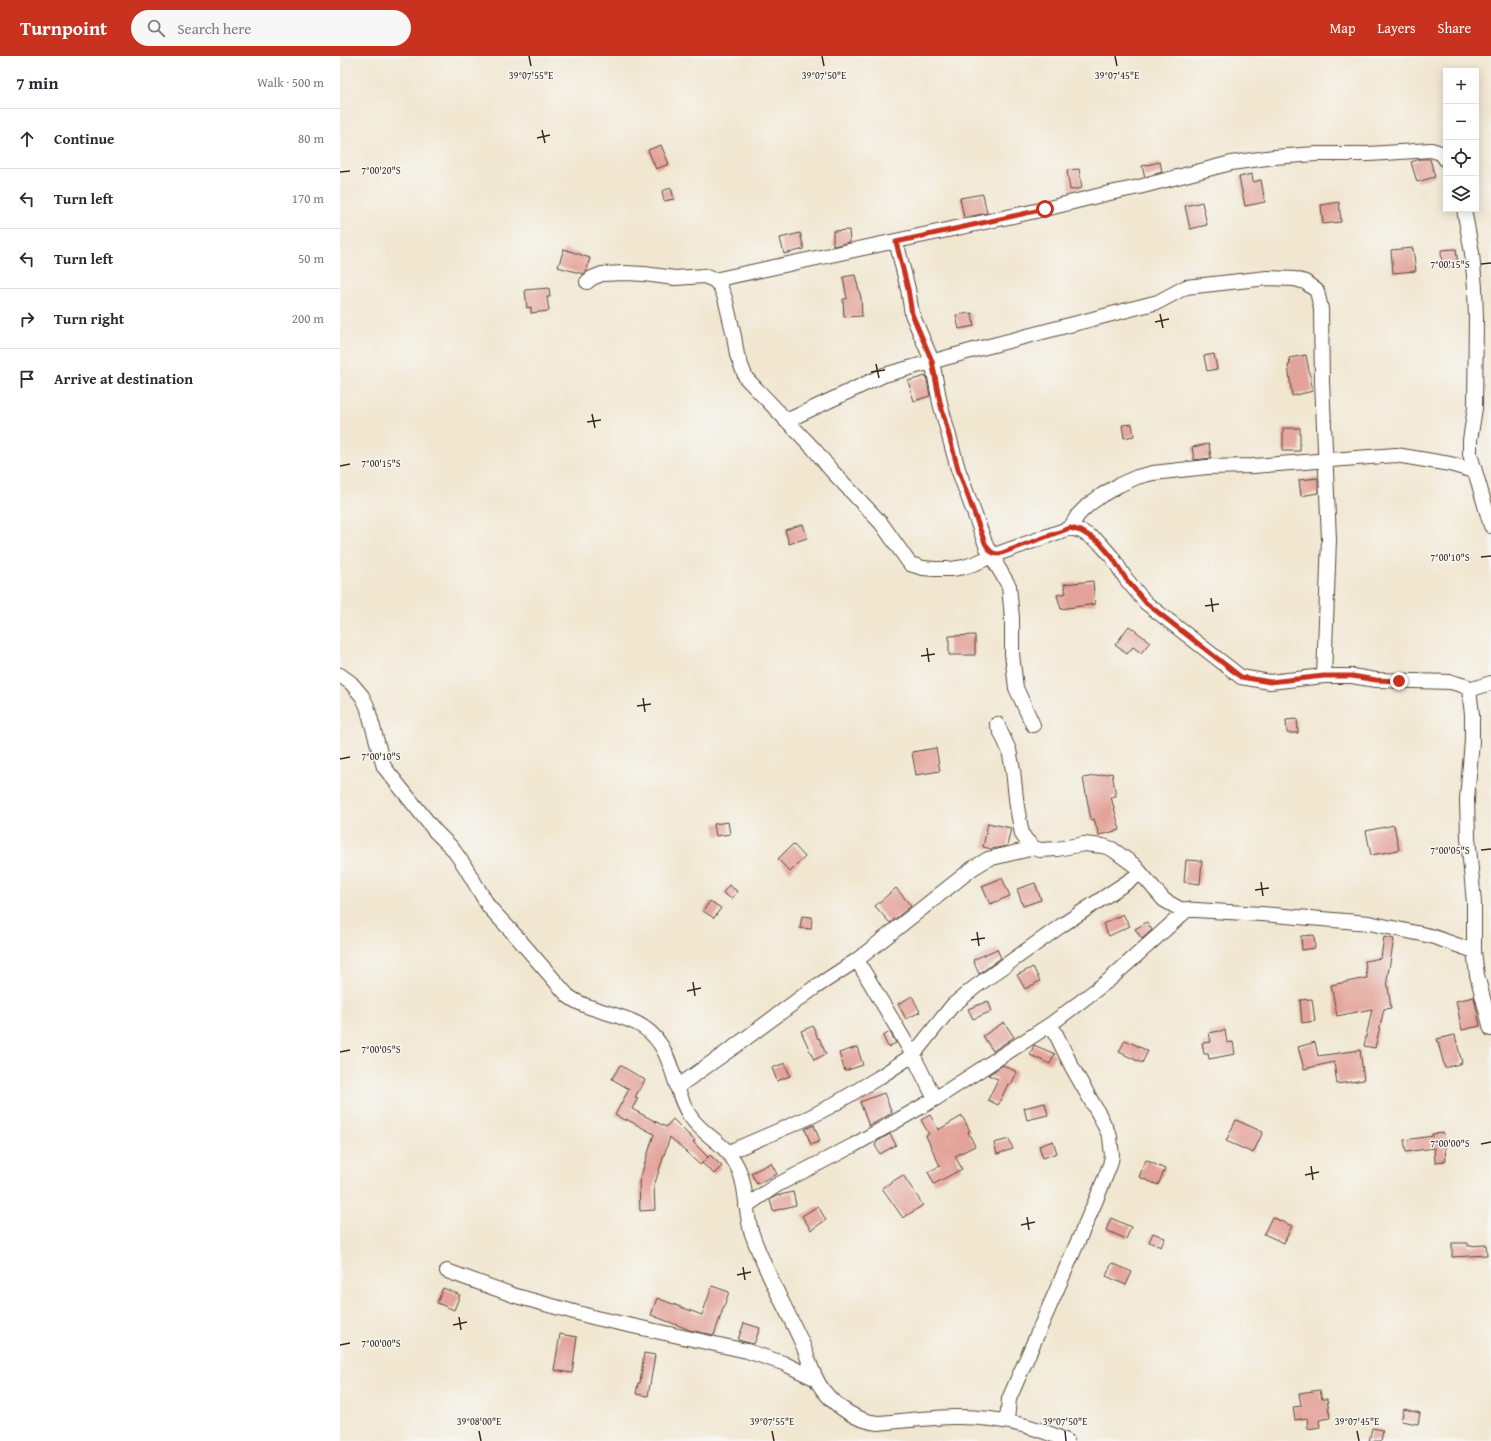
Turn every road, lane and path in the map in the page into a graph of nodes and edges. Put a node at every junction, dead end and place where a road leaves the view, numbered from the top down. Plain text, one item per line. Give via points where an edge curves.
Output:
1 (1443, 156) edge
2 (1465, 212) edge
3 (896, 242) junction
4 (714, 280) junction
5 (587, 282) dead end
6 (932, 361) junction
7 (786, 421) junction
8 (1326, 460) junction
9 (1474, 471) junction
10 (1491, 526) edge
11 (1070, 528) junction
12 (996, 554) junction
13 (340, 675) edge
14 (1324, 676) junction
15 (1491, 683) edge
16 (1469, 690) junction
17 (997, 724) dead end
18 (1033, 725) dead end
19 (1034, 848) junction
20 (1141, 873) junction
21 (1188, 910) junction
22 (1474, 951) junction
23 (857, 960) junction
24 (1051, 1024) junction
25 (1491, 1029) edge
26 (913, 1054) junction
27 (677, 1086) junction
28 (935, 1099) junction
29 (729, 1152) junction
30 (746, 1206) junction
31 (447, 1272) dead end
32 (814, 1378) junction
33 (1007, 1421) junction
34 (1067, 1441) edge

1 - 3 street via 1431,150 1316,154 1231,163 1139,187
2 - 9 street via 1475,288 1475,408 1470,440
3 - 4 street
3 - 6 street via 912,314
4 - 5 street via 704,276 675,278 625,273 602,274
4 - 7 street via 720,286 724,298 741,369 746,378
6 - 7 street via 884,375
6 - 8 street via 1158,302 1186,287 1267,278 1295,279 1312,286 1320,298
6 - 12 street via 958,469 988,548
7 - 12 street via 881,523 910,564 923,568 952,569 976,563
8 - 9 street via 1396,455 1450,464
8 - 11 street via 1260,466 1207,467 1137,477 1088,505
8 - 14 street via 1329,539
9 - 10 street
11 - 12 street
11 - 14 street via 1081,531 1099,542 1146,603 1241,677 1270,682
12 - 18 street via 996,564 1009,586 1016,688
13 - 27 street via 351,683 367,706 384,767 430,825 452,848 489,908 577,1003 627,1019 653,1035 661,1045
14 - 16 street via 1452,682
15 - 16 street
16 - 22 street via 1472,741 1467,798 1474,903
17 - 19 street via 1009,750 1022,834
19 - 20 street via 1057,849 1084,844 1103,846 1122,855
19 - 23 street via 988,859 972,868
20 - 21 street via 1164,900 1180,909
20 - 26 street via 975,987 952,1006
21 - 22 street via 1370,923 1430,936
21 - 24 street via 1109,980
22 - 25 street via 1477,975
23 - 26 street
23 - 27 street
24 - 28 street
24 - 33 street via 1110,1137 1112,1156 1096,1200 1009,1399
26 - 28 street
26 - 29 street via 831,1106
27 - 29 street via 684,1106 698,1127
28 - 30 street via 777,1185
29 - 30 street via 738,1167
30 - 32 street via 760,1254 803,1345
31 - 32 street via 516,1296 596,1318 747,1351 783,1363
32 - 33 street via 836,1403 869,1422 958,1417
33 - 34 street

